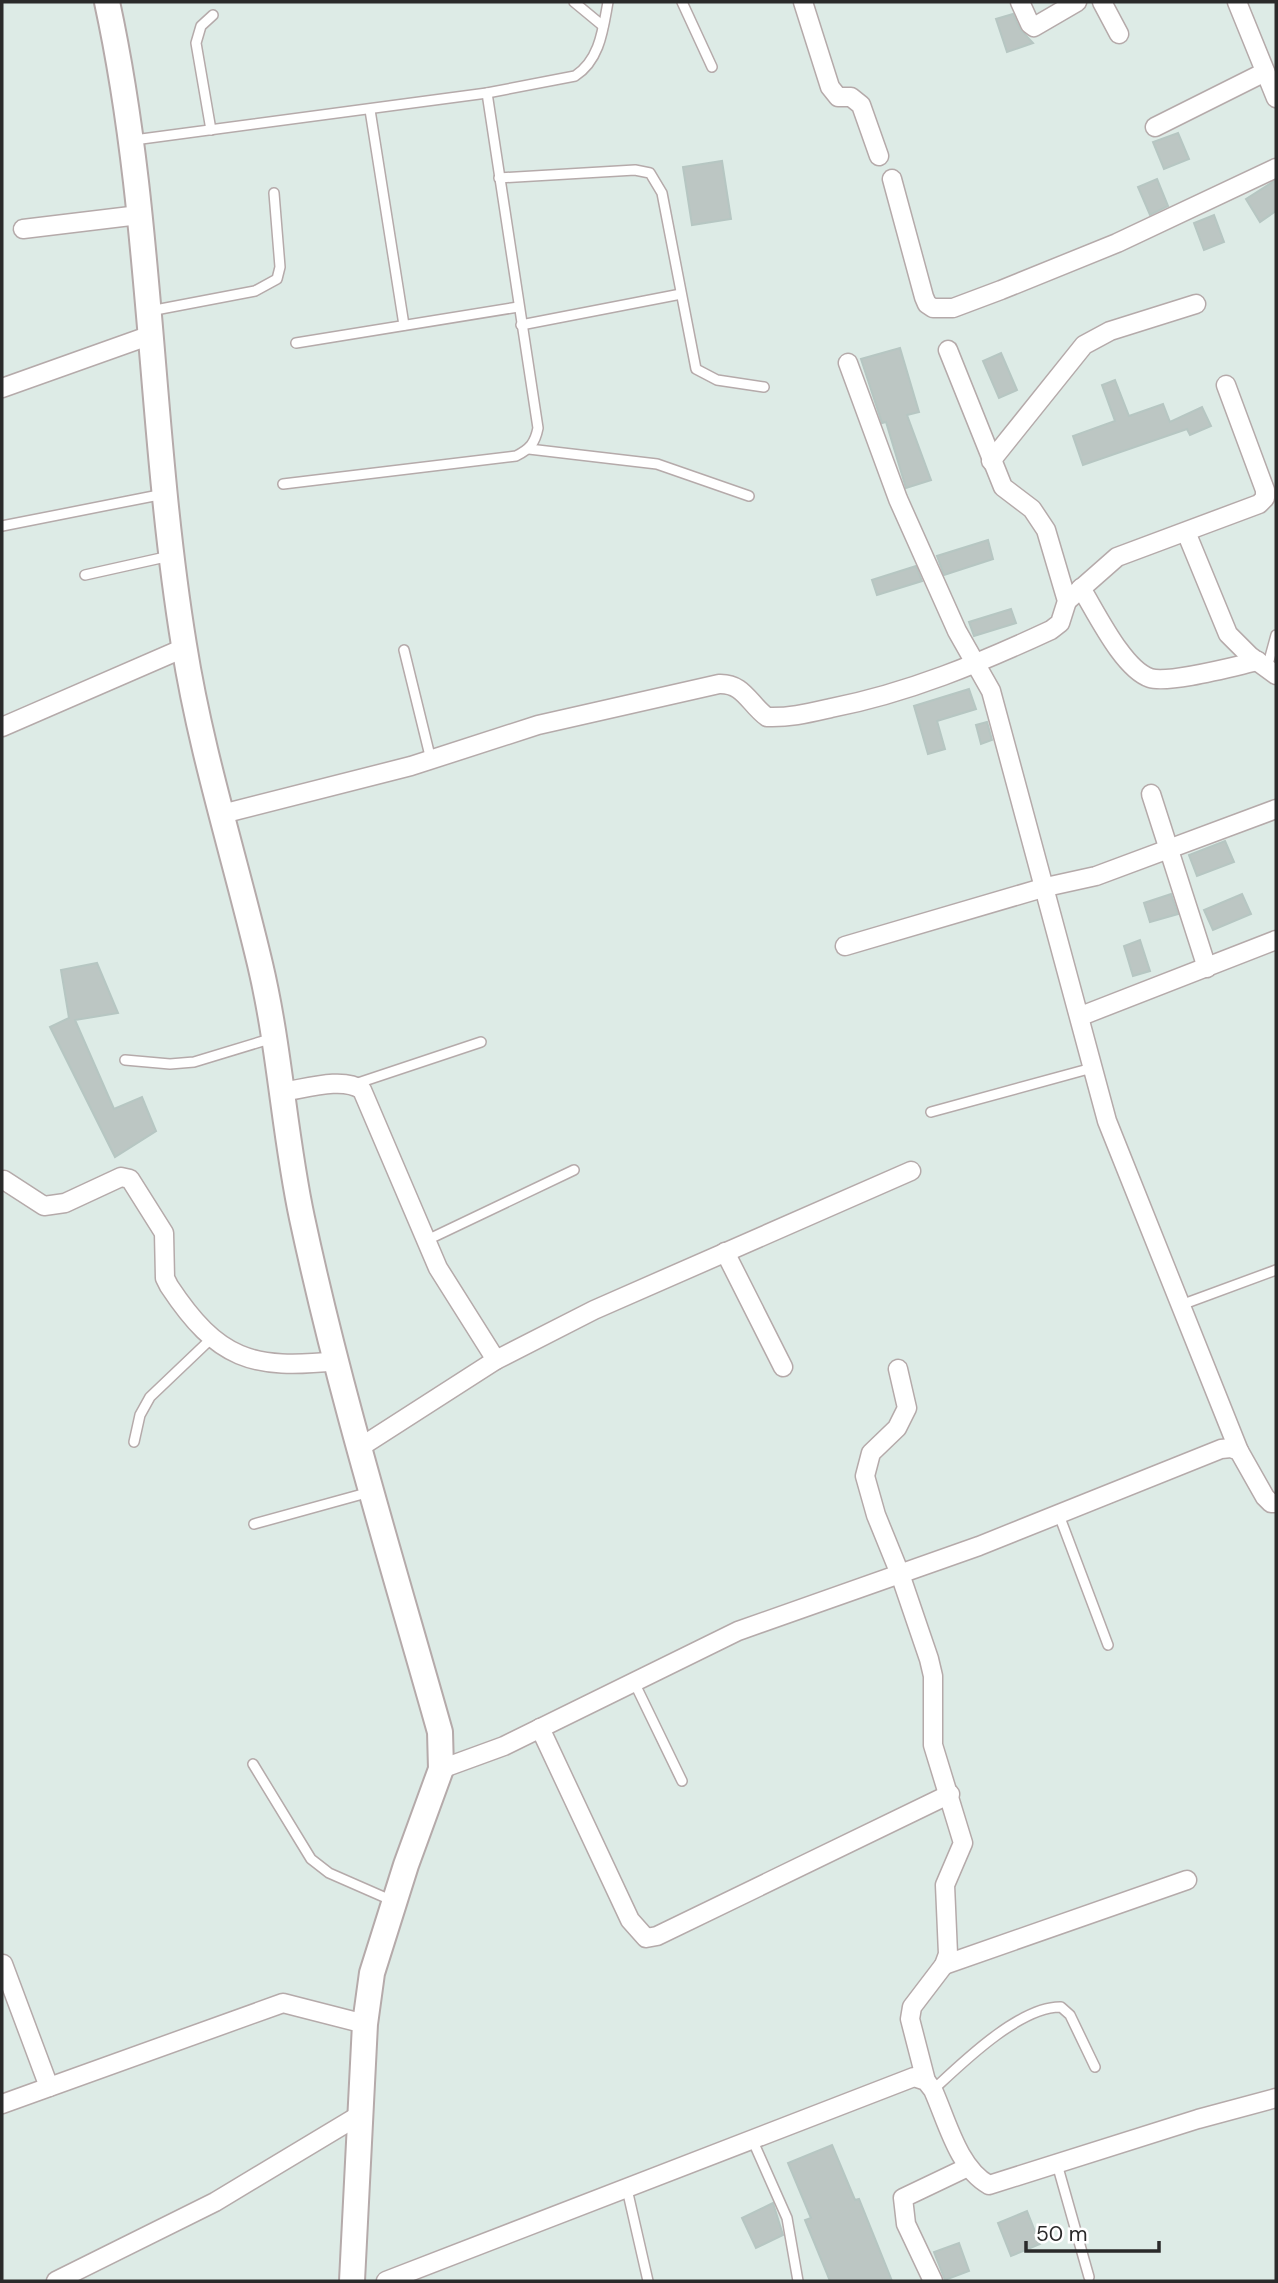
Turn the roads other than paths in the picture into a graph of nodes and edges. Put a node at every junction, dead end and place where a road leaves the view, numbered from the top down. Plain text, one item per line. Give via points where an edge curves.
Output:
1 (107, 2) edge
2 (574, 2) edge
3 (608, 2) edge
4 (682, 2) edge
5 (803, 2) edge
6 (1020, 2) edge
7 (1077, 2) edge
8 (1102, 2) edge
9 (1237, 2) edge
10 (213, 15) dead end
11 (603, 26) junction
12 (1119, 34) dead end
13 (712, 67) dead end
14 (1265, 72) junction
15 (487, 93) junction
16 (1276, 98) edge
17 (370, 110) junction
18 (1155, 127) dead end
19 (211, 130) junction
20 (132, 140) junction
21 (879, 156) dead end
22 (1276, 168) edge
23 (499, 178) junction
24 (892, 179) dead end
25 (274, 193) dead end
26 (139, 215) junction
27 (23, 229) dead end
28 (681, 294) junction
29 (1196, 304) dead end
30 (518, 307) junction
31 (150, 323) junction
32 (404, 325) junction
33 (521, 325) junction
34 (296, 344) dead end
35 (948, 350) dead end
36 (849, 363) dead end
37 (1226, 386) dead end
38 (765, 387) dead end
39 (2, 388) edge
40 (529, 449) junction
41 (991, 461) junction
42 (284, 484) dead end
43 (165, 494) junction
44 (749, 496) dead end
45 (2, 526) edge
46 (1186, 531) junction
47 (172, 556) junction
48 (85, 576) dead end
49 (1081, 588) junction
50 (1067, 601) junction
51 (1276, 635) edge
52 (184, 648) junction
53 (404, 650) dead end
54 (978, 664) junction
55 (1267, 668) edge
56 (2, 727) edge
57 (431, 760) junction
58 (1151, 794) dead end
59 (1276, 809) edge
60 (222, 814) junction
61 (1169, 847) junction
62 (1046, 887) junction
63 (1276, 940) edge
64 (845, 946) dead end
65 (1207, 968) junction
66 (1081, 1016) junction
67 (275, 1037) junction
68 (481, 1042) dead end
69 (125, 1060) dead end
70 (1092, 1068) junction
71 (354, 1084) junction
72 (282, 1093) junction
73 (931, 1112) dead end
74 (574, 1170) dead end
75 (911, 1171) dead end
76 (4, 1180) dead end
77 (425, 1241) junction
78 (725, 1252) junction
79 (1276, 1269) edge
80 (1181, 1304) junction
81 (213, 1337) junction
82 (496, 1360) junction
83 (337, 1361) junction
84 (783, 1367) dead end
85 (898, 1369) dead end
86 (134, 1442) dead end
87 (359, 1448) junction
88 (1240, 1451) junction
89 (372, 1492) junction
90 (1276, 1503) edge
91 (1059, 1515) junction
92 (254, 1524) dead end
93 (900, 1574) junction
94 (1108, 1645) dead end
95 (633, 1680) junction
96 (540, 1728) junction
97 (253, 1763) dead end
98 (441, 1769) junction
99 (682, 1781) dead end
100 (950, 1794) junction
101 (1187, 1880) dead end
102 (395, 1901) junction
103 (4, 1964) dead end
104 (944, 1965) junction
105 (365, 2024) junction
106 (1095, 2067) dead end
107 (930, 2086) junction
108 (49, 2087) junction
109 (1276, 2098) edge
110 (2, 2104) edge
111 (363, 2113) junction
112 (752, 2139) junction
113 (1058, 2164) junction
114 (968, 2167) junction
115 (627, 2189) junction
116 (1089, 2277) dead end
117 (55, 2281) edge
118 (352, 2281) edge
119 (386, 2281) edge
120 (648, 2281) edge
121 (798, 2281) edge
122 (933, 2281) edge

1 - 20 main road
2 - 11 lane
3 - 11 lane
4 - 13 lane
5 - 21 street via 830,87 838,97 851,97 861,105
6 - 7 street via 1034,27
8 - 12 street
9 - 14 street
10 - 19 lane via 201,26 196,43
11 - 15 lane via 596,56 575,76
14 - 16 street
14 - 18 street
15 - 17 lane
15 - 23 lane
17 - 19 lane
17 - 32 lane
19 - 20 lane
20 - 26 main road
22 - 24 street via 1117,243 941,309 926,304
23 - 28 lane via 650,173 662,192
23 - 30 lane
25 - 31 lane via 280,267 276,279 255,291
26 - 27 street
26 - 31 main road
28 - 33 lane
28 - 38 lane via 696,369 717,380
29 - 41 street via 1110,331 1084,345
30 - 32 lane
30 - 33 lane
31 - 39 street
31 - 43 main road
32 - 34 lane
33 - 40 lane via 538,428
35 - 41 street
36 - 54 street via 898,499 957,631
37 - 46 street via 1265,498
40 - 42 lane via 516,456
40 - 44 lane via 647,462
41 - 50 street via 1003,487 1040,519
43 - 45 lane
43 - 47 main road
46 - 49 street via 1117,558
46 - 55 street via 1228,634
47 - 48 lane
47 - 52 main road
49 - 50 street
49 - 55 street via 1126,659 1151,678
50 - 54 street via 1060,623 1051,630
51 - 55 lane
52 - 56 street
52 - 60 main road
53 - 57 lane
54 - 57 street via 878,698 780,718 767,717 732,684 719,684 538,725
54 - 62 street via 991,691
57 - 60 street
58 - 61 street
59 - 61 street
60 - 67 main road
61 - 62 street via 1096,876
61 - 65 street
62 - 64 street
62 - 66 street
63 - 65 street
65 - 66 street
66 - 70 street
67 - 69 lane via 194,1062
67 - 72 main road
68 - 71 lane
70 - 73 lane
70 - 80 street via 1119,1153
71 - 72 street
71 - 77 street via 368,1100
72 - 83 main road via 301,1216
74 - 77 lane
75 - 78 street
76 - 81 street via 34,1201 54,1206 121,1177 130,1179 164,1233 169,1286
77 - 82 street
78 - 82 street
78 - 84 street
79 - 80 lane
80 - 88 street
81 - 83 street via 237,1354 268,1364
81 - 86 lane via 150,1397
82 - 87 street
83 - 87 main road
85 - 93 street via 907,1408 897,1428 871,1453 865,1476
87 - 89 main road
88 - 90 street via 1265,1497
88 - 91 street via 1221,1450
89 - 92 lane
89 - 98 main road via 440,1732
91 - 93 street
91 - 94 lane
93 - 95 street via 738,1630
93 - 100 street via 929,1658 933,1745
95 - 96 street
95 - 99 lane
96 - 98 street via 475,1759
96 - 100 street via 630,1920 646,1938 657,1937
97 - 102 lane via 312,1858 328,1873
98 - 102 main road
100 - 104 street via 963,1843 945,1885 948,1954
101 - 104 street
102 - 105 main road via 372,1973
103 - 108 street
104 - 107 street via 912,2007 910,2019
105 - 108 street via 283,2003
105 - 111 main road
106 - 107 lane via 1070,2015 1061,2007 1049,2007 991,2040
107 - 112 street via 914,2077 903,2080
107 - 114 street
108 - 110 street
109 - 113 street
111 - 117 street via 215,2202
111 - 118 main road
112 - 115 street
112 - 121 lane via 790,2226
113 - 114 street via 989,2185
113 - 116 lane
114 - 122 street via 903,2198 906,2224
115 - 119 street
115 - 120 lane

